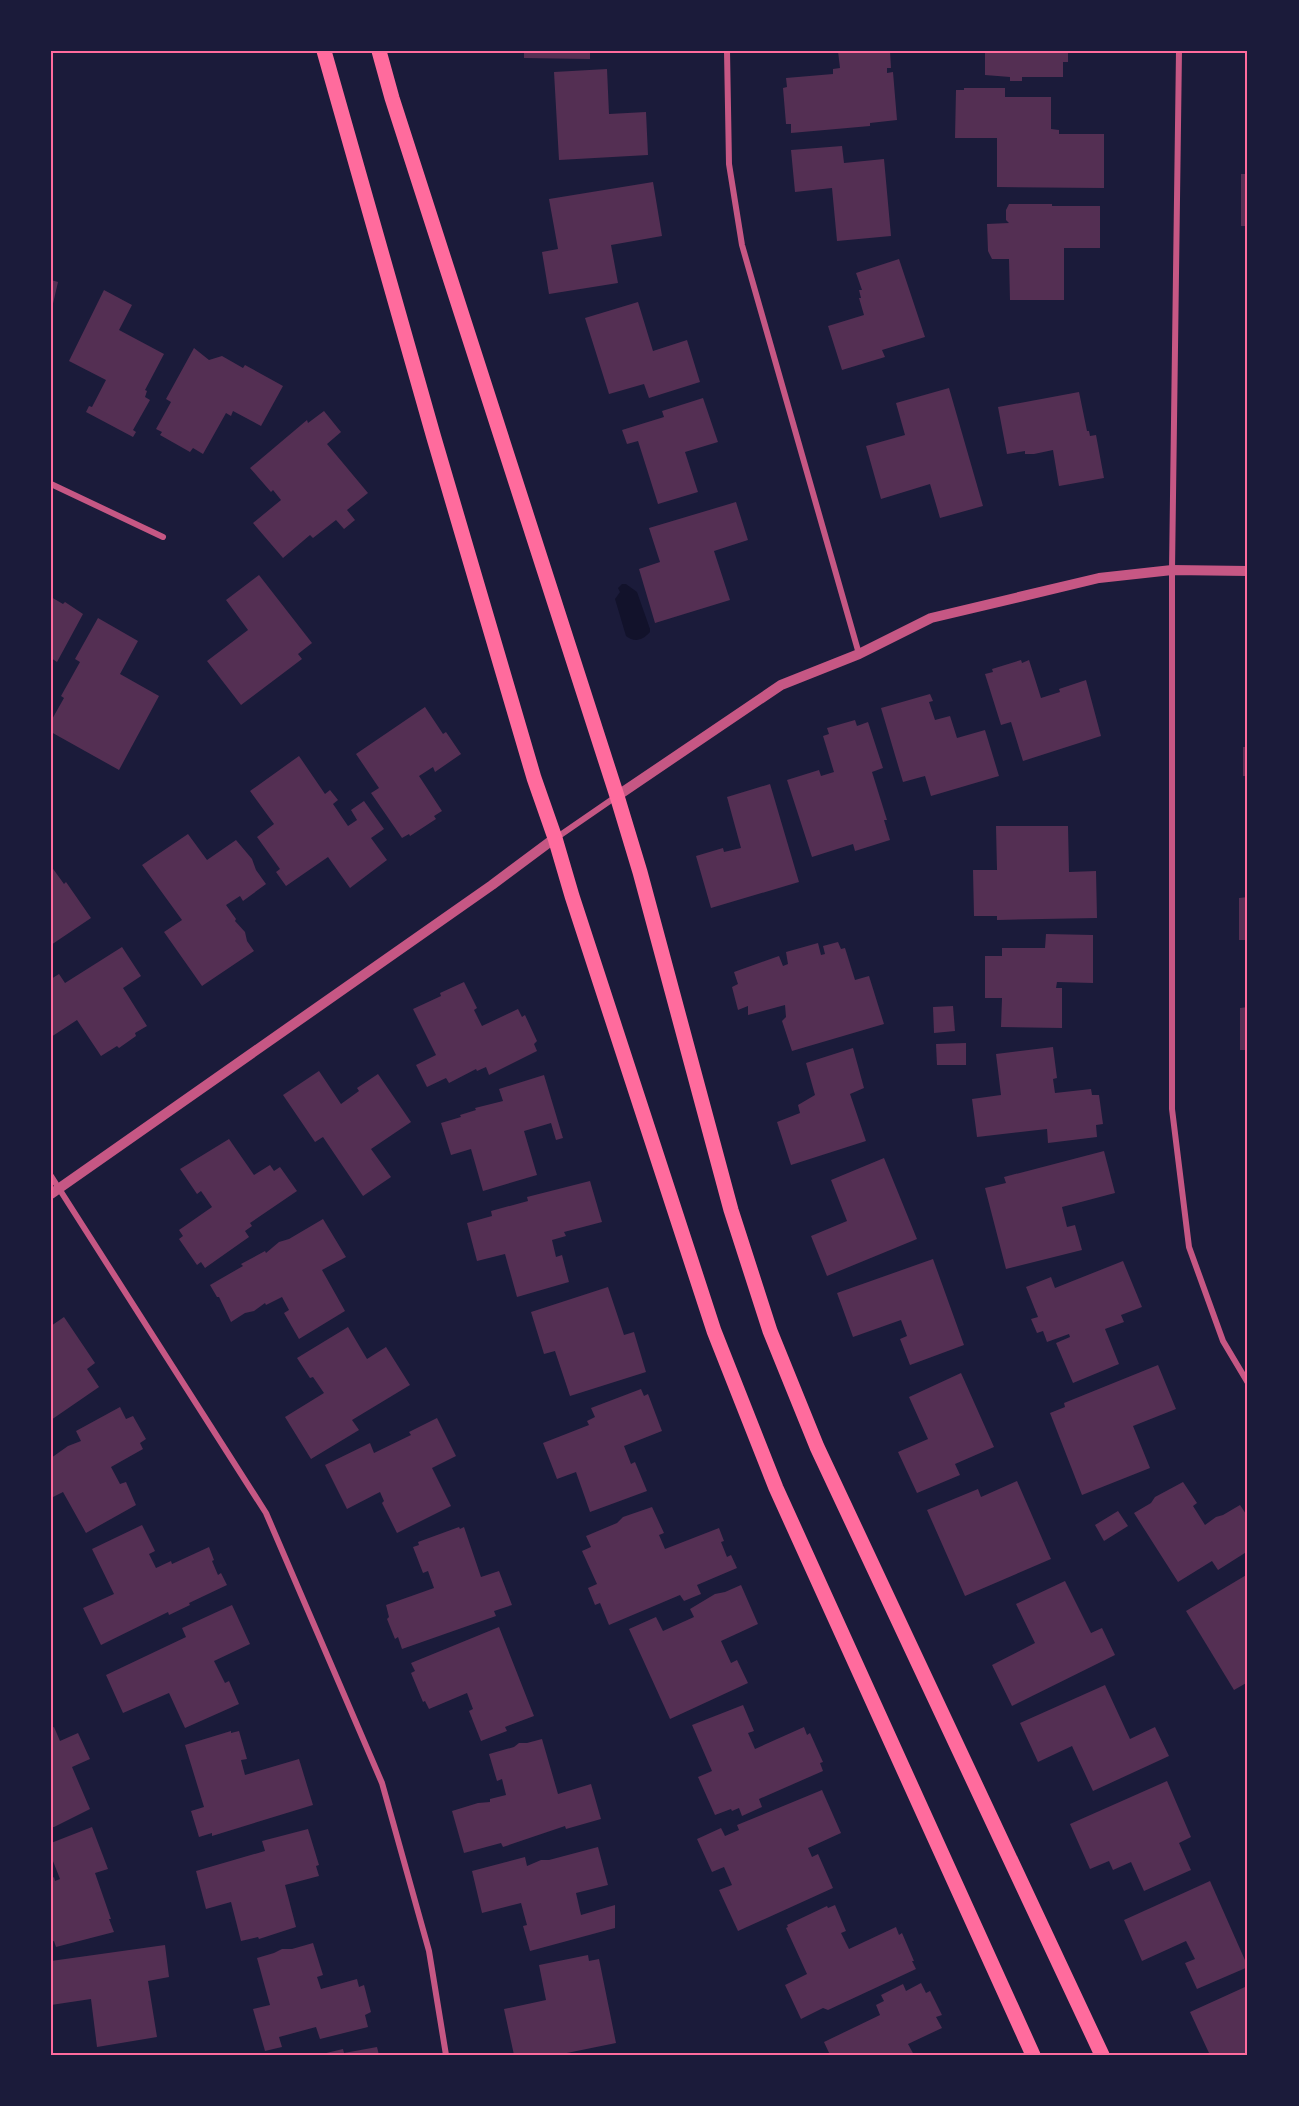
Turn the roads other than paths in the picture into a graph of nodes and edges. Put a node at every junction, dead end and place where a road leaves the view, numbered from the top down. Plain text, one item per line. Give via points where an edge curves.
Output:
1 (324, 51) edge
2 (379, 51) edge
3 (727, 51) edge
4 (1179, 51) edge
5 (51, 484) edge
6 (163, 537) dead end
7 (1172, 570) junction
8 (1248, 571) edge
9 (859, 654) junction
10 (617, 796) junction
11 (555, 838) junction
12 (51, 1176) edge
13 (55, 1191) edge
14 (1248, 1383) edge
15 (446, 2055) edge
16 (1034, 2055) edge
17 (1102, 2055) edge

1 - 11 main road via 444,472
2 - 10 main road
3 - 9 street via 729,164 742,245
4 - 7 street
5 - 6 street
7 - 8 street
7 - 9 street via 1098,578 931,618
7 - 14 street via 1172,1110 1189,1247 1223,1341
9 - 10 street via 781,685
10 - 11 street
10 - 17 main road via 731,1210 770,1331 817,1448
11 - 13 street
11 - 16 main road via 714,1331 776,1488
12 - 13 street
13 - 15 street via 266,1514 382,1783 429,1951

